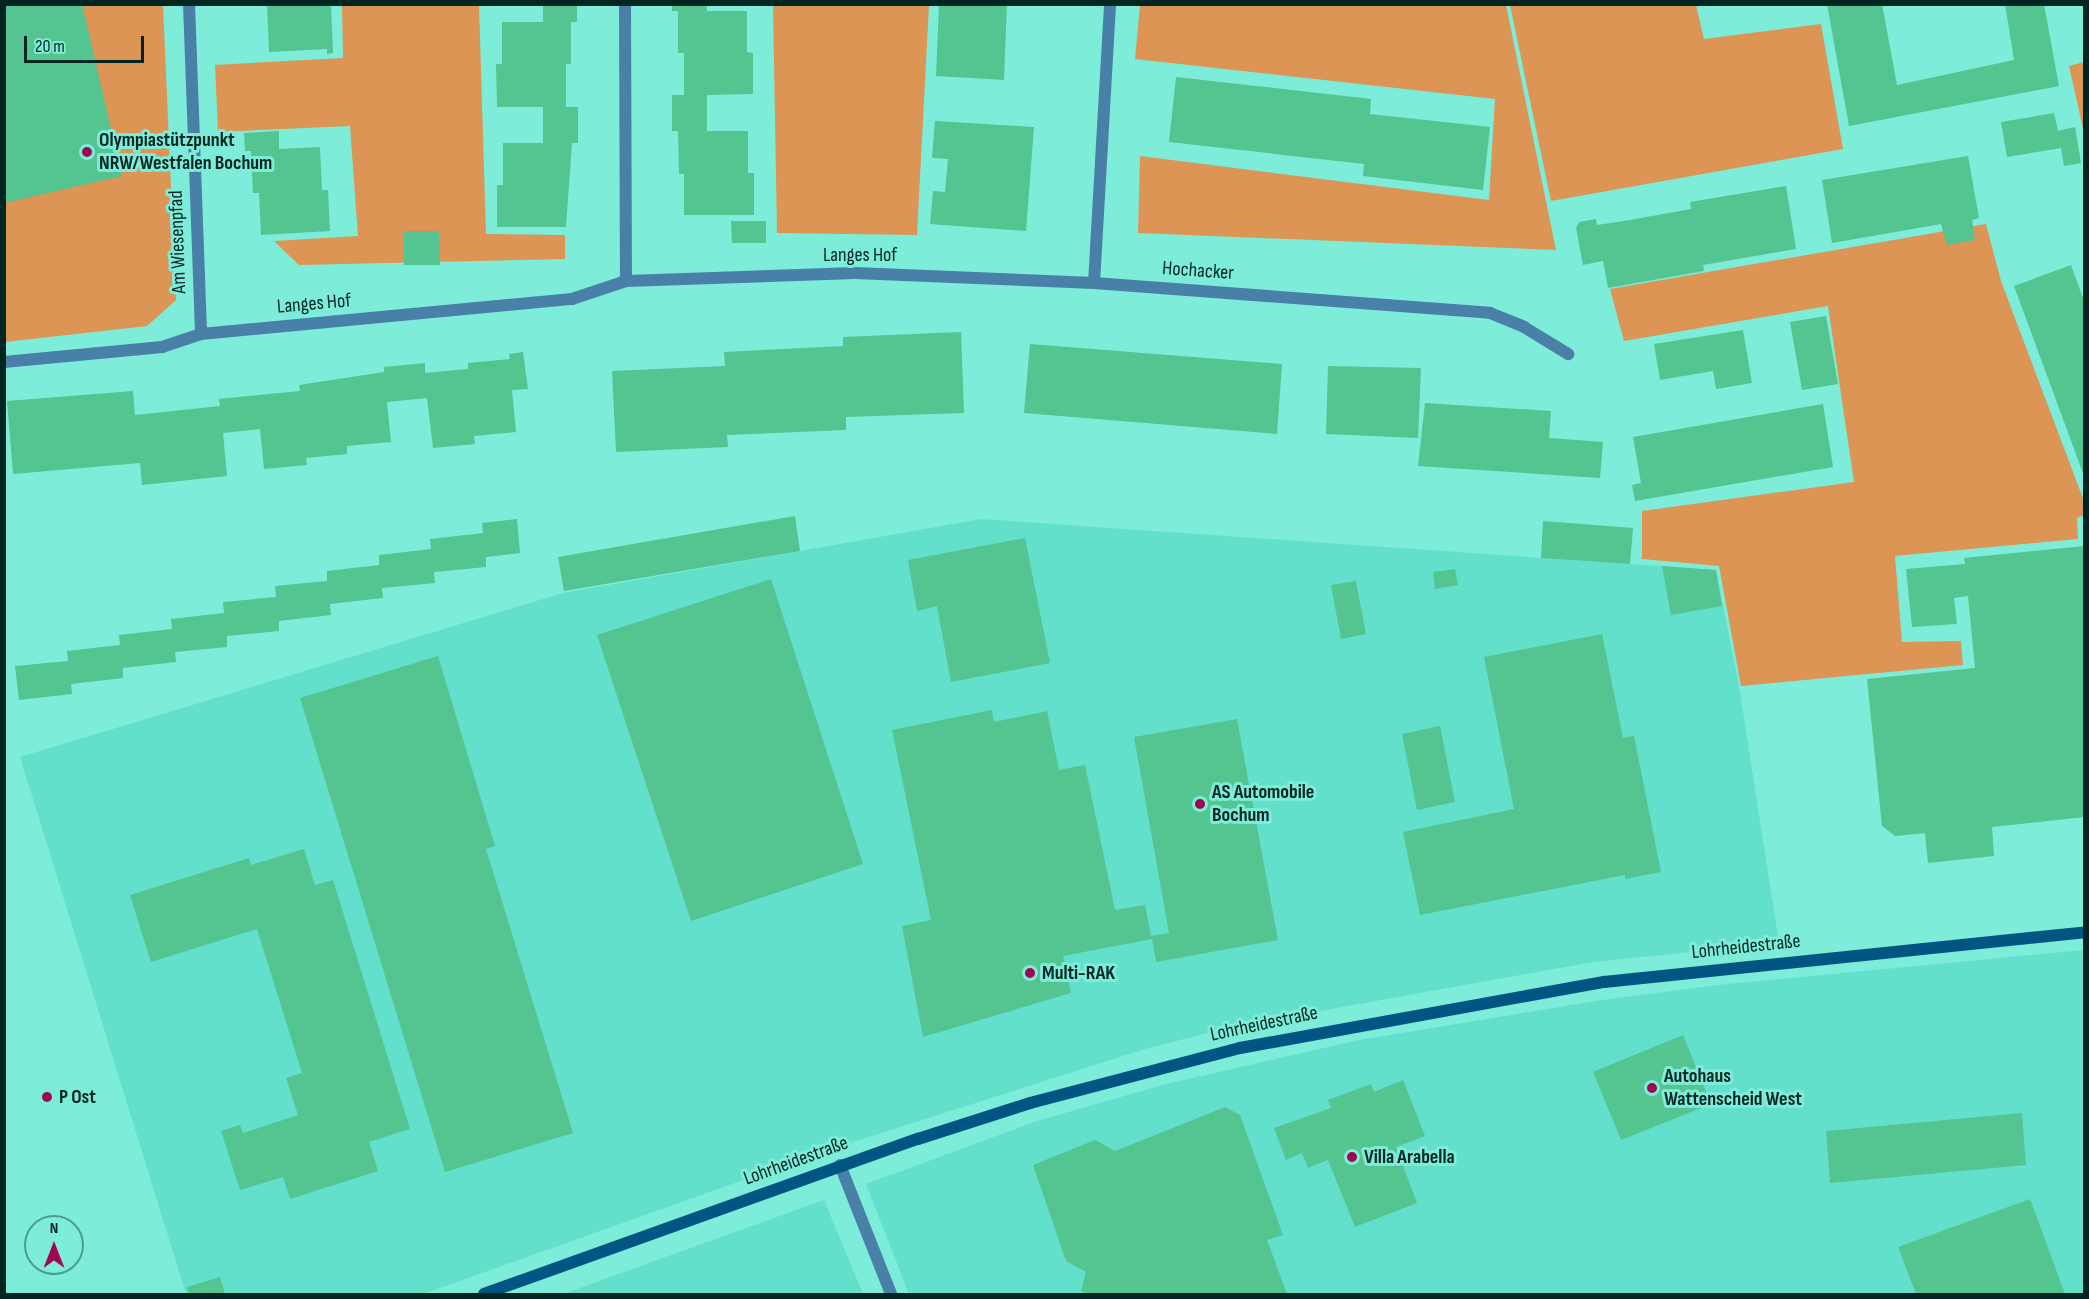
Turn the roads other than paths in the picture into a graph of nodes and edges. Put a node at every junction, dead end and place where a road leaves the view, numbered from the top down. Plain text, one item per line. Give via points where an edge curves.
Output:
1 (189, 4) edge
2 (625, 4) edge
3 (1110, 4) edge
4 (626, 281) junction
5 (1094, 283) junction
6 (201, 334) junction
7 (1568, 354) dead end
8 (4, 362) edge
9 (2085, 932) edge
10 (840, 1166) junction
11 (484, 1294) edge
12 (891, 1294) edge

1 - 6 street, Am Wiesenpfad
2 - 4 street
3 - 5 street
4 - 5 street, Langes Hof via 855,273
4 - 6 street, Langes Hof via 572,299
5 - 7 street, Hochacker via 1490,313 1524,327
6 - 8 street, Langes Hof via 162,347
9 - 10 street, Lohrheidestraße via 1604,982 1457,1006 1162,1068 1030,1103
10 - 11 street, Lohrheidestraße
10 - 12 street

